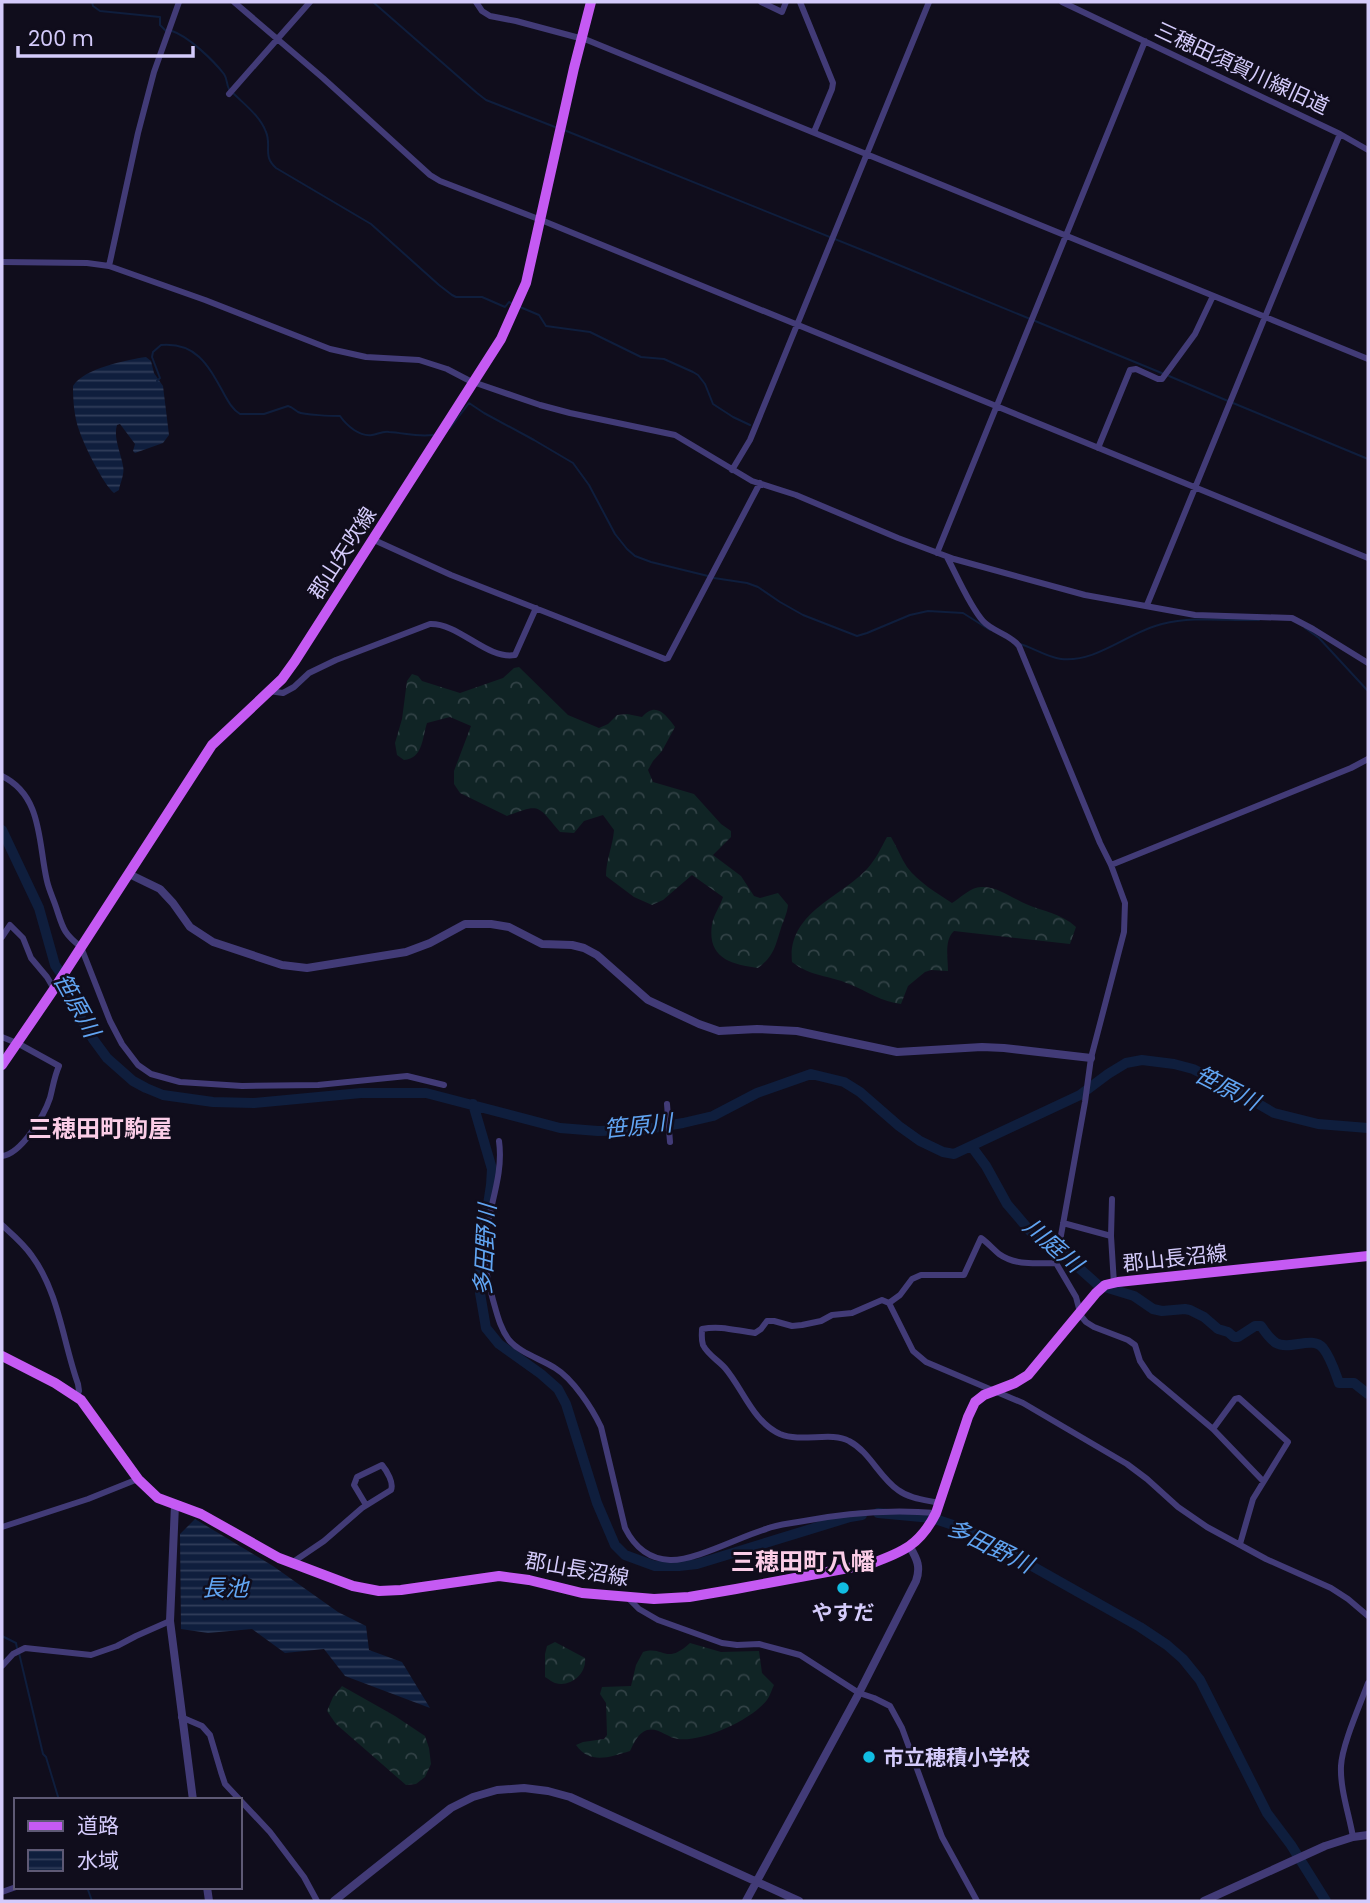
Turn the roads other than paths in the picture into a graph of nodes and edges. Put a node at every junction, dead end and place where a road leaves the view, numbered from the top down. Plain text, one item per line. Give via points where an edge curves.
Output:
1 (179, 2) edge
2 (234, 2) edge
3 (310, 2) edge
4 (476, 2) edge
5 (591, 2) edge
6 (761, 2) edge
7 (786, 2) edge
8 (800, 2) edge
9 (929, 2) edge
10 (1062, 2) edge
11 (582, 38) junction
12 (277, 39) junction
13 (1145, 41) junction
14 (229, 94) dead end
15 (814, 132) junction
16 (1340, 134) junction
17 (1368, 150) edge
18 (867, 153) junction
19 (541, 220) junction
20 (1066, 235) junction
21 (2, 262) edge
22 (109, 266) junction
23 (1213, 296) junction
24 (1265, 317) junction
25 (797, 325) junction
26 (1368, 359) edge
27 (474, 382) junction
28 (996, 407) junction
29 (1098, 449) junction
30 (732, 470) junction
31 (760, 483) junction
32 (1195, 487) junction
33 (374, 540) junction
34 (937, 553) junction
35 (947, 556) junction
36 (1368, 558) edge
37 (1147, 605) junction
38 (536, 608) junction
39 (1368, 663) edge
40 (269, 691) junction
41 (1368, 759) edge
42 (2, 776) edge
43 (1111, 866) junction
44 (129, 874) junction
45 (2, 937) edge
46 (80, 948) junction
47 (55, 988) junction
48 (2, 1037) edge
49 (16, 1044) junction
50 (1091, 1058) junction
51 (2, 1065) edge
52 (444, 1085) dead end
53 (667, 1104) dead end
54 (499, 1141) dead end
55 (670, 1142) dead end
56 (2, 1156) edge
57 (1112, 1199) dead end
58 (1063, 1223) junction
59 (2, 1225) edge
60 (1111, 1236) junction
61 (1368, 1256) edge
62 (1056, 1260) junction
63 (1113, 1284) junction
64 (889, 1303) junction
65 (1080, 1312) junction
66 (2, 1356) edge
67 (995, 1391) junction
68 (76, 1396) junction
69 (1213, 1429) junction
70 (138, 1479) junction
71 (1263, 1481) junction
72 (175, 1505) junction
73 (366, 1505) junction
74 (938, 1508) junction
75 (2, 1527) edge
76 (914, 1543) junction
77 (1240, 1544) junction
78 (291, 1564) junction
79 (628, 1598) junction
80 (1368, 1616) edge
81 (170, 1621) junction
82 (2, 1665) edge
83 (1368, 1683) edge
84 (859, 1693) junction
85 (181, 1717) junction
86 (193, 1798) edge
87 (238, 1798) edge
88 (242, 1802) edge
89 (1368, 1835) edge
90 (1353, 1837) junction
91 (757, 1882) junction
92 (317, 1901) edge
93 (334, 1901) edge
94 (746, 1901) edge
95 (799, 1901) edge
96 (977, 1901) edge
97 (1204, 1901) edge

1 - 22 street via 154,72
2 - 12 street
3 - 12 street
4 - 11 street via 490,16
5 - 11 main road, 郡山矢吹線
6 - 7 street via 782,12
8 - 15 street via 833,83
9 - 18 street
10 - 13 street, 三穂田須賀川線旧道
11 - 15 street
11 - 19 main road, 郡山矢吹線
12 - 14 street
12 - 19 street via 430,176
13 - 16 street, 三穂田須賀川線旧道
13 - 20 street
15 - 18 street
16 - 17 street, 三穂田須賀川線旧道
16 - 24 street
18 - 20 street
18 - 25 street
19 - 25 street
19 - 27 main road, 郡山矢吹線 via 519,302
20 - 23 street
20 - 28 street
21 - 22 street
22 - 27 street via 330,349 366,357 419,360
23 - 24 street
23 - 29 street via 1195,334 1161,379 1130,370
24 - 26 street
24 - 32 street
25 - 28 street
25 - 30 street via 750,440
27 - 30 street via 569,413 675,435
27 - 33 main road, 郡山矢吹線
28 - 29 street
28 - 34 street
29 - 32 street
30 - 31 street
31 - 34 street
31 - 38 street via 668,658 659,659
32 - 36 street
32 - 37 street
33 - 38 street
33 - 40 main road, 郡山矢吹線 via 295,661
34 - 35 street
35 - 37 street via 1085,595
35 - 43 street via 985,624 1019,646
37 - 39 street via 1208,616 1292,618
38 - 40 street via 515,655 507,656 443,625 430,624 328,663 283,693
40 - 44 main road, 郡山矢吹線 via 212,745
41 - 43 street
42 - 46 street via 33,809 47,883 61,923
43 - 50 street via 1125,903 1124,932
44 - 46 main road, 郡山矢吹線
44 - 50 street via 160,888 204,938 289,966 307,968 406,952 465,924 491,924 509,927 542,944 584,948 648,1000 719,1031 797,1031 897,1052 993,1047
45 - 47 street via 10,925 20,934 33,961
46 - 47 main road, 郡山矢吹線
46 - 52 street via 122,1045 151,1074 180,1082 242,1086 318,1085 407,1076
47 - 49 main road, 郡山矢吹線
48 - 49 street
49 - 51 main road, 郡山矢吹線
49 - 56 street via 59,1066 38,1122 21,1146
50 - 58 street
53 - 55 street
54 - 74 street via 496,1195 484,1258 501,1328 513,1345 570,1381 595,1415 625,1528 642,1552 668,1560 688,1558 769,1528 826,1517
57 - 60 street
58 - 60 street
58 - 62 street
59 - 68 street via 27,1248 46,1280 78,1384
60 - 63 street
61 - 63 main road, 郡山長沼線
62 - 64 street via 1012,1261 981,1238 964,1275 916,1276
62 - 65 street
63 - 65 main road, 郡山長沼線 via 1105,1285
64 - 67 street via 919,1357
64 - 74 street via 882,1300 802,1325 767,1321 755,1333 706,1328 702,1329 703,1344 769,1427 782,1434 839,1436 852,1442 898,1490
65 - 67 main road, 郡山長沼線 via 1028,1375
65 - 69 street via 1090,1325 1135,1345 1150,1376
66 - 68 main road, 郡山長沼線
67 - 74 main road, 郡山長沼線 via 975,1402
67 - 77 street via 1127,1464 1196,1520
68 - 70 main road, 郡山長沼線
69 - 71 street
69 - 71 street via 1239,1398 1288,1442
70 - 72 main road, 郡山長沼線 via 158,1498
70 - 75 street
71 - 77 street
72 - 78 main road, 郡山長沼線 via 201,1514
72 - 81 street
73 - 73 street via 392,1488 382,1465 355,1480
73 - 78 street
74 - 76 main road, 郡山長沼線
76 - 79 main road, 郡山長沼線 via 870,1564 737,1590 654,1600
76 - 84 street via 916,1581
77 - 80 street via 1331,1588
78 - 79 main road, 郡山長沼線 via 379,1591 499,1576
79 - 84 street via 659,1620 722,1643 759,1644 800,1655
81 - 82 street via 91,1655 25,1648
81 - 85 street
83 - 90 street via 1341,1766
84 - 91 street
84 - 96 street via 886,1703 897,1717 942,1837
85 - 86 street
85 - 87 street via 211,1735 225,1784
88 - 92 street via 270,1832
89 - 90 street
90 - 97 street
91 - 93 street via 570,1797 515,1788 480,1795 451,1808
91 - 94 street
91 - 95 street

